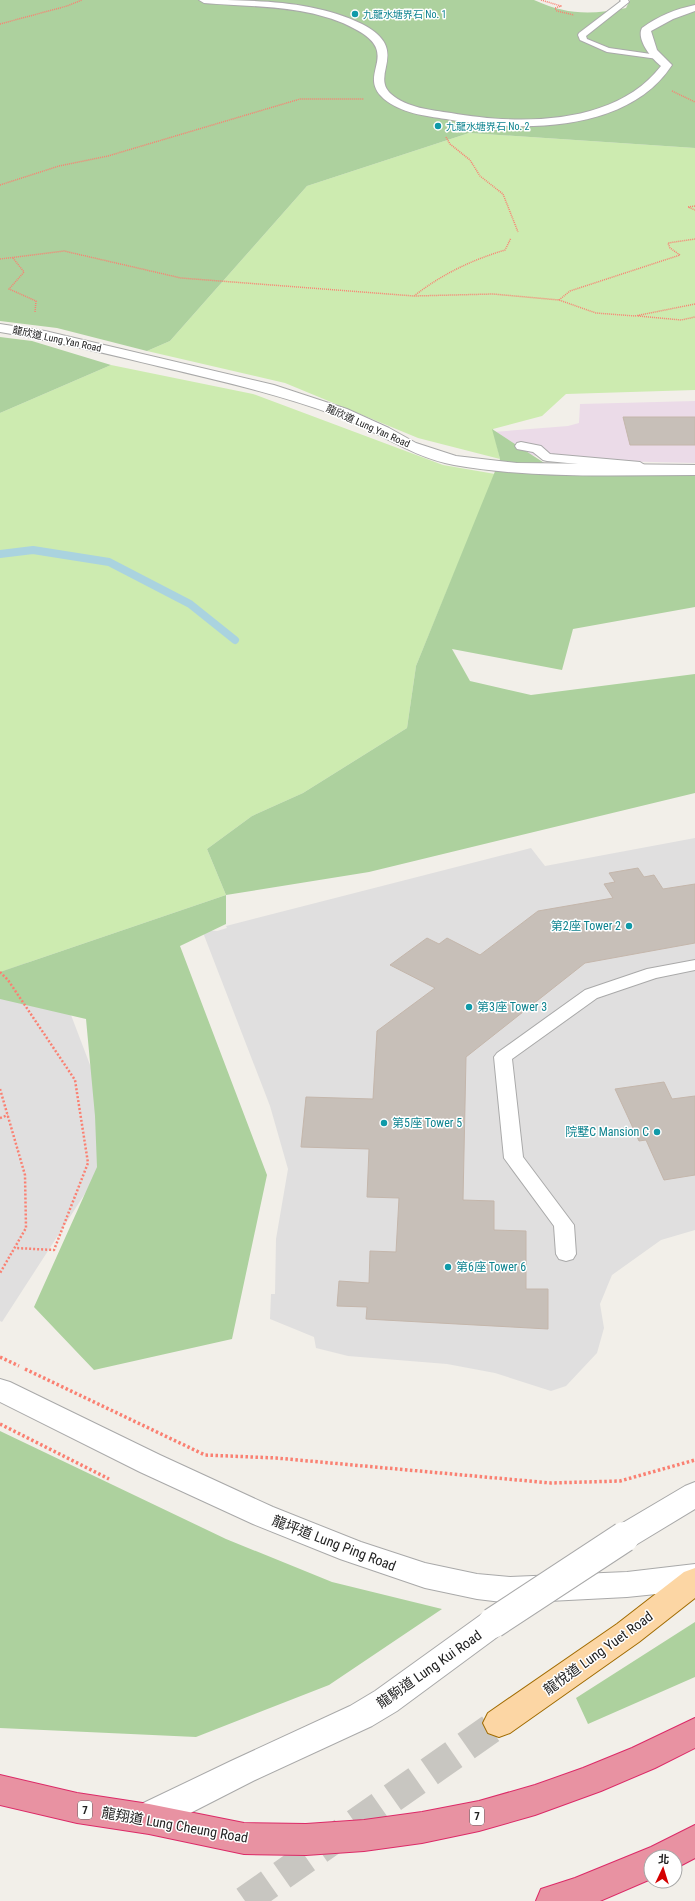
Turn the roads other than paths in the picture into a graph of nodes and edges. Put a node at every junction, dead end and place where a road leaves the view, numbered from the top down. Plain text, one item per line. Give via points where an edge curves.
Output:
1 (204, 0) edge
2 (624, 0) edge
3 (695, 8) edge
4 (656, 57) junction
5 (0, 328) edge
6 (521, 446) dead end
7 (678, 470) junction
8 (695, 470) edge
9 (695, 965) edge
10 (566, 1254) dead end
11 (0, 1390) edge
12 (695, 1494) edge
13 (695, 1577) edge
14 (695, 1581) edge
15 (499, 1723) tunnel mouth
16 (695, 1732) edge
17 (0, 1790) edge
18 (147, 1818) junction
19 (695, 1841) edge
20 (680, 1849) edge
21 (643, 1866) edge
22 (553, 1901) edge

1 - 4 street via 303,11 337,18 360,27 374,35 382,44 384,52 380,86 394,101 428,113 478,121 529,122 577,117 603,110 638,94 663,72 667,65
2 - 4 lane via 625,2 599,24 582,35 584,40 607,50
3 - 4 street via 655,23 646,30 646,38
5 - 7 street, 龍欣道 Lung Yan Road via 30,332 269,388 342,412 411,446 454,460 517,468
6 - 7 lane via 559,458
7 - 8 street, 龍欣道 Lung Yan Road
9 - 10 lane via 653,973 591,994 503,1057 514,1158 564,1225
11 - 13 street, 龍坪道 Lung Ping Road via 260,1515 404,1569 451,1581 505,1590
12 - 18 street, 龍駒道 Lung Kui Road, bridge via 624,1536 493,1623 386,1701 361,1716
14 - 15 main road, 龍悅道 Lung Yuet Road via 628,1633
16 - 18 highway, 龍翔道 Lung Cheung Road / 7 via 586,1783 495,1811 448,1823 405,1830 325,1839 245,1839
17 - 18 highway, 龍翔道 Lung Cheung Road / 7 via 86,1810
19 - 20 highway
21 - 22 highway via 577,1894

